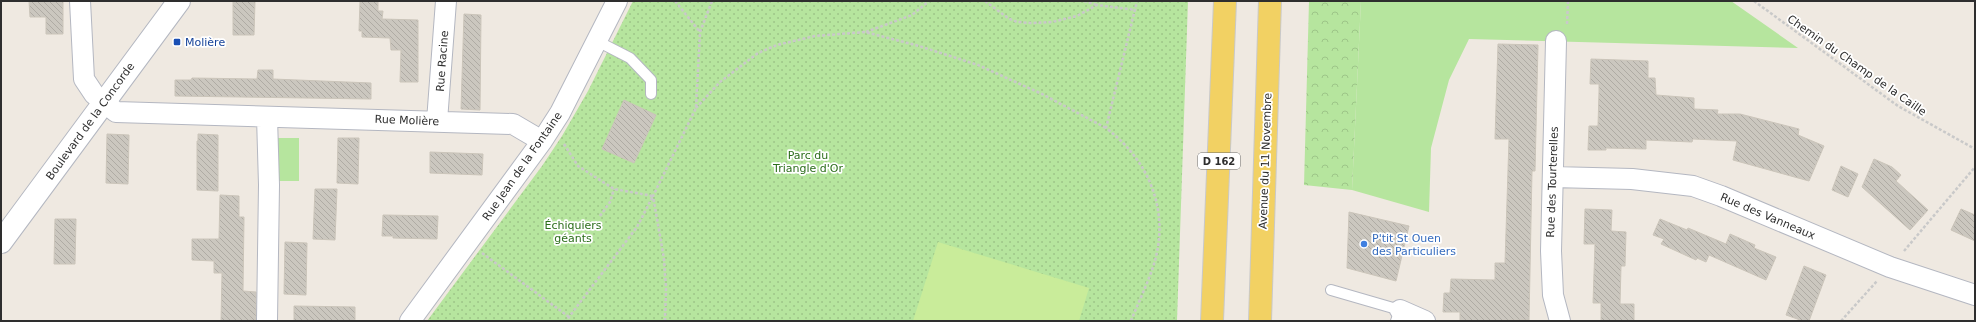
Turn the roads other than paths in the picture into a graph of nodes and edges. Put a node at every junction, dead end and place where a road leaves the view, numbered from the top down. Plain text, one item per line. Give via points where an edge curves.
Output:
1 (80, 1) edge
2 (179, 1) edge
3 (446, 1) edge
4 (617, 1) edge
5 (1225, 1) edge
6 (1270, 1) edge
7 (597, 41) junction
8 (1556, 41) dead end
9 (651, 94) dead end
10 (104, 102) junction
11 (267, 117) junction
12 (437, 122) junction
13 (547, 134) junction
14 (1552, 177) junction
15 (1, 242) edge
16 (1331, 290) dead end
17 (1975, 296) edge
18 (1398, 315) edge
19 (267, 321) edge
20 (410, 321) edge
21 (1212, 321) edge
22 (1260, 321) edge
23 (1425, 321) edge
24 (1560, 321) edge

1 - 10 street, Rue Molière via 84,79 94,94
2 - 10 street, Boulevard de la Concorde
3 - 12 street, Rue Racine
4 - 7 street, Rue Jean de la Fontaine
5 - 21 main road, D 162
6 - 22 main road, Avenue du 11 Novembre
7 - 9 lane via 630,58 651,80
7 - 13 street, Rue Jean de la Fontaine
8 - 14 street, Rue des Tourterelles
10 - 11 street, Rue Molière via 116,112
10 - 15 street, Boulevard de la Concorde
11 - 12 street, Rue Molière via 303,116
11 - 19 street
12 - 13 street, Rue Molière via 513,124
13 - 20 street, Rue Jean de la Fontaine
14 - 17 street, Rue des Vanneaux via 1632,179 1693,186 1890,267
14 - 24 street, Rue des Tourterelles via 1550,252 1553,296
16 - 18 lane
18 - 23 street

